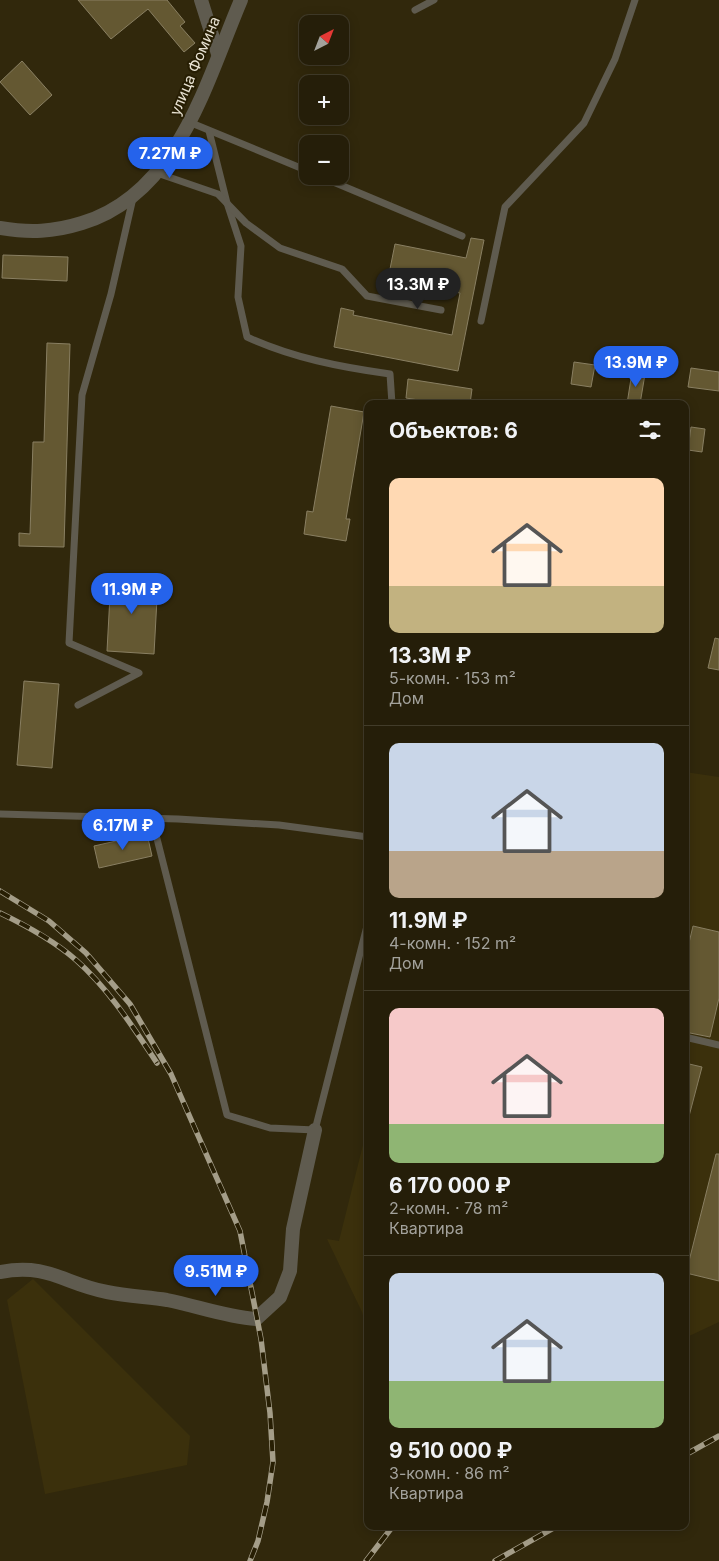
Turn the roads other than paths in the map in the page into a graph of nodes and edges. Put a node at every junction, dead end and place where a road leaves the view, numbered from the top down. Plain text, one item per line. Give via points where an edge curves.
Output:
1 (201, 0) edge
2 (241, 0) edge
3 (434, 0) edge
4 (635, 0) edge
5 (415, 10) dead end
6 (218, 54) junction
7 (189, 122) junction
8 (209, 131) junction
9 (299, 168) edge
10 (157, 173) junction
11 (340, 185) edge
12 (133, 195) junction
13 (227, 203) junction
14 (0, 228) edge
15 (462, 236) dead end
16 (441, 310) dead end
17 (482, 321) dead end
18 (392, 400) edge
19 (78, 705) dead end
20 (0, 814) edge
21 (152, 819) junction
22 (364, 836) edge
23 (364, 938) edge
24 (689, 1038) edge
25 (719, 1045) edge
26 (315, 1130) junction
27 (0, 1272) edge

1 - 6 street
2 - 6 street, улица Фомина
3 - 5 lane
4 - 17 lane via 615,58 584,123 504,207
6 - 7 street, улица Фомина
7 - 8 lane
7 - 10 street, улица Фомина
8 - 9 lane
8 - 13 lane
10 - 12 street, улица Фомина
10 - 13 lane via 218,194
11 - 15 lane
12 - 14 street, улица Фомина via 98,218 64,228 26,233
12 - 19 lane via 82,395 69,643 139,673
13 - 16 lane via 246,223 280,248 342,269 367,296
13 - 18 lane via 241,246 238,297 247,337 273,349 326,365 390,374
20 - 21 lane
21 - 22 lane via 279,825
21 - 26 lane via 227,1115 270,1128
23 - 26 lane
24 - 25 lane
26 - 27 street via 293,1229 290,1271 280,1297 256,1319 168,1300 105,1292 44,1271 19,1269

